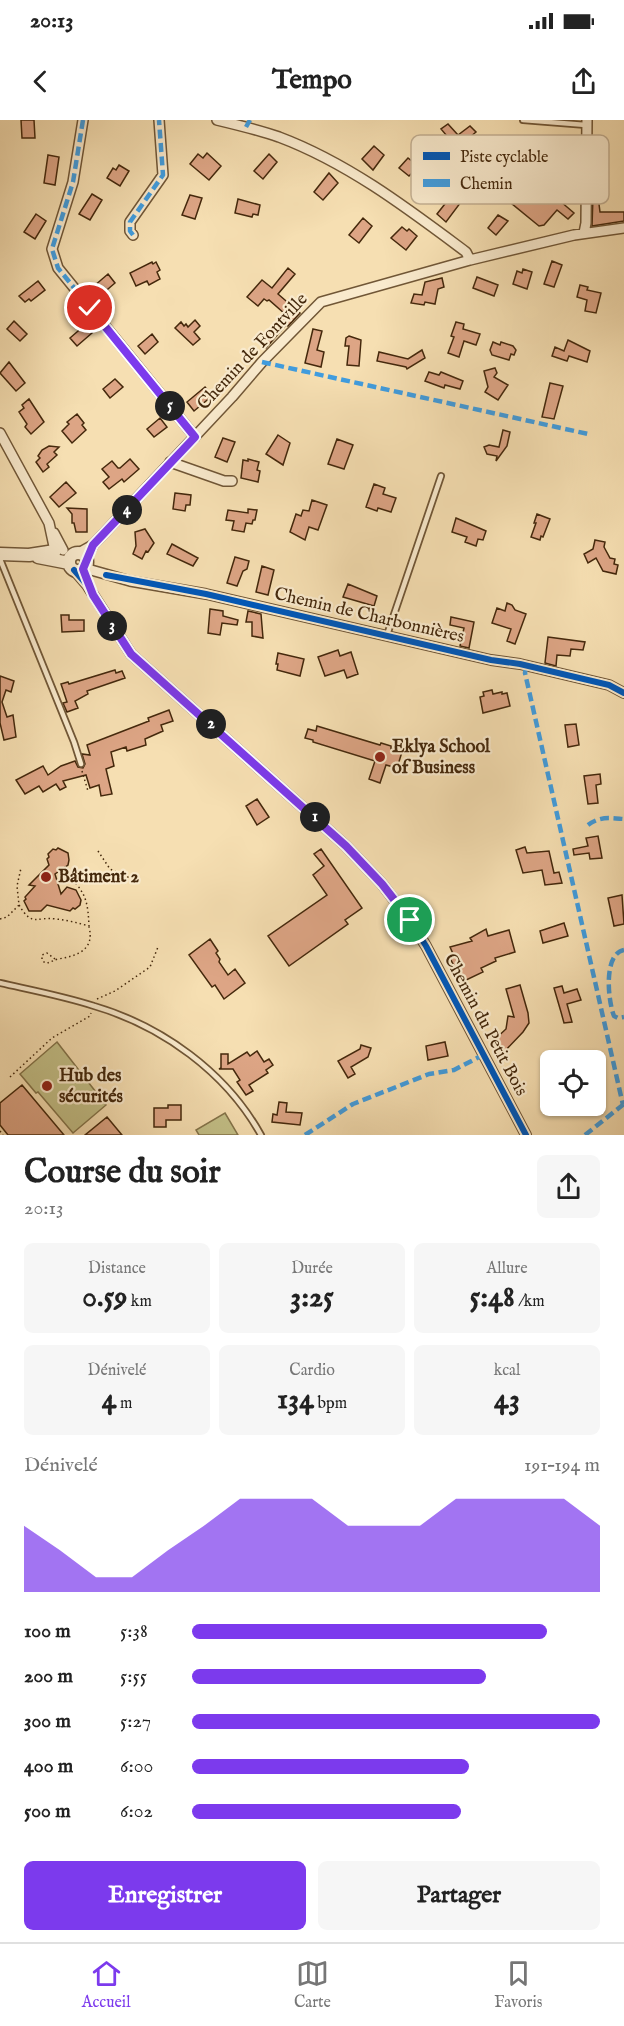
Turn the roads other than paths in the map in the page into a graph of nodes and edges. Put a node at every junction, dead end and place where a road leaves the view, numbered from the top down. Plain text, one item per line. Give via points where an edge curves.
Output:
1 (83, 120) edge
2 (159, 120) edge
3 (217, 120) edge
4 (523, 120) edge
5 (587, 122) edge
6 (248, 124) edge
7 (586, 204) edge
8 (624, 228) edge
9 (584, 233) junction
10 (133, 236) dead end
11 (470, 260) junction
12 (0, 433) edge
13 (195, 437) junction
14 (170, 462) junction
15 (441, 476) dead end
16 (231, 481) dead end
17 (0, 554) edge
18 (0, 559) edge
19 (73, 560) junction
20 (387, 635) junction
21 (624, 693) edge
22 (81, 764) road end
23 (0, 983) edge
24 (524, 1132) edge
25 (261, 1135) edge

1 - 13 street via 73,182 52,249 58,268
2 - 10 street via 163,175 130,222
3 - 6 street
4 - 5 lane
6 - 11 street via 365,180 466,252
7 - 9 street
8 - 9 street, Chemin de Fontville
9 - 11 street, Chemin de Fontville
11 - 13 street, Chemin de Fontville via 321,302
12 - 19 street, Chemin du Petit Bois
13 - 14 street, Chemin de Fontville
14 - 16 street
14 - 19 street, Chemin de Fontville via 93,545
15 - 20 lane
17 - 19 street, Chemin de Charbonnières
18 - 22 lane
19 - 20 street, Chemin de Charbonnières via 106,575
19 - 24 street, Chemin du Petit Bois via 131,654 302,806 382,884 426,946
20 - 21 street, Chemin de Charbonnières via 599,683
23 - 25 lane via 93,1006 160,1034 216,1076

